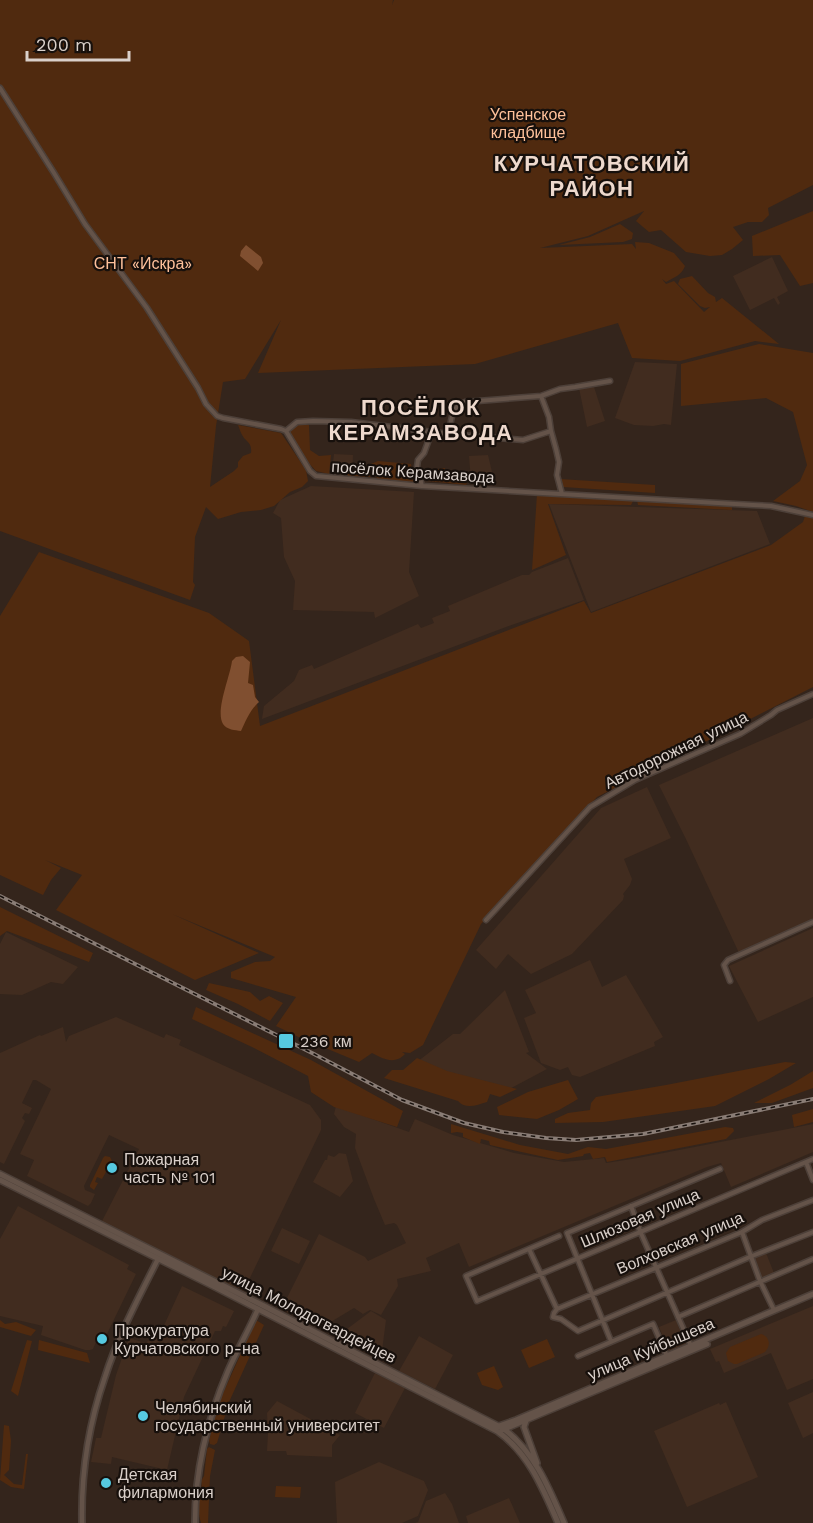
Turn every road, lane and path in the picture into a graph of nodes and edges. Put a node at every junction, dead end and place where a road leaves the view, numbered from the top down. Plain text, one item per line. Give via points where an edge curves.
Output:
1 (0, 88) edge
2 (610, 381) dead end
3 (541, 396) junction
4 (432, 431) junction
5 (551, 431) junction
6 (286, 432) junction
7 (449, 434) junction
8 (422, 486) junction
9 (562, 494) junction
10 (813, 515) edge
11 (813, 694) edge
12 (486, 920) dead end
13 (813, 922) edge
14 (730, 981) dead end
15 (813, 1159) edge
16 (806, 1162) junction
17 (720, 1169) dead end
18 (0, 1174) edge
19 (0, 1180) edge
20 (813, 1180) edge
21 (18, 1186) junction
22 (813, 1200) edge
23 (631, 1206) junction
24 (640, 1231) junction
25 (742, 1232) junction
26 (813, 1232) edge
27 (559, 1236) dead end
28 (530, 1249) junction
29 (752, 1256) junction
30 (159, 1257) junction
31 (578, 1258) junction
32 (813, 1258) edge
33 (656, 1267) junction
34 (541, 1273) junction
35 (760, 1281) junction
36 (667, 1293) junction
37 (592, 1294) junction
38 (813, 1296) edge
39 (259, 1307) junction
40 (557, 1309) junction
41 (775, 1313) junction
42 (678, 1317) junction
43 (602, 1320) junction
44 (611, 1341) junction
45 (692, 1348) junction
46 (578, 1356) dead end
47 (667, 1356) junction
48 (609, 1383) junction
49 (575, 1398) junction
50 (526, 1421) junction
51 (500, 1429) junction
52 (538, 1468) junction
53 (82, 1523) edge
54 (195, 1523) edge
55 (558, 1523) edge
56 (564, 1523) edge

1 - 6 street via 85,224 147,308 206,404 217,416
2 - 3 street
3 - 5 street
3 - 7 street via 459,404 453,409
4 - 6 street via 313,421 297,422
4 - 7 street
4 - 8 street via 418,460
5 - 7 street via 523,440
5 - 9 street
6 - 8 street, посёлок Керамзавода via 316,476
8 - 9 street, посёлок Керамзавода
9 - 10 street via 771,506
11 - 12 street, Автодорожная улица via 777,710 746,731 635,780 590,807
13 - 14 street via 728,960 724,965
15 - 16 street, Шлюзовая улица
16 - 20 street
16 - 24 street, Шлюзовая улица
17 - 23 street
18 - 21 main road, улица Молодогвардейцев
19 - 21 main road, улица Молодогвардейцев
21 - 30 main road, улица Молодогвардейцев
22 - 25 street, Волховская улица
23 - 24 street
23 - 31 street via 567,1233
24 - 31 street, Шлюзовая улица
24 - 33 street
25 - 29 street
25 - 33 street, Волховская улица
26 - 29 street
27 - 28 street
28 - 34 street
28 - 34 street, Шлюзовая улица via 466,1276 477,1301
29 - 35 street
29 - 36 street
30 - 39 main road, улица Молодогвардейцев
30 - 53 street via 104,1377 87,1452
31 - 34 street, Шлюзовая улица
31 - 37 street
32 - 35 street
33 - 36 street
33 - 37 street, Волховская улица
34 - 40 street
35 - 41 street
35 - 42 street
36 - 42 street
36 - 43 street
37 - 40 street, Волховская улица
37 - 43 street
38 - 41 main road, улица Куйбышева
39 - 51 main road, улица Молодогвардейцев
39 - 54 street via 228,1369 210,1418 198,1474
40 - 43 street via 553,1317 561,1318 578,1331
41 - 45 main road, улица Куйбышева
42 - 45 street
43 - 44 street
44 - 46 street
44 - 47 street via 653,1324
45 - 47 main road, улица Куйбышева
45 - 48 main road, улица Куйбышева
47 - 48 main road, улица Куйбышева
48 - 49 main road, улица Куйбышева
49 - 50 main road, улица Куйбышева
49 - 51 main road, улица Куйбышева
50 - 51 main road, улица Куйбышева
50 - 52 main road via 524,1427
51 - 52 main road, улица Молодогвардейцев via 521,1445
51 - 55 main road, улица Молодогвардейцев via 533,1470
52 - 56 main road, улица Молодогвардейцев

